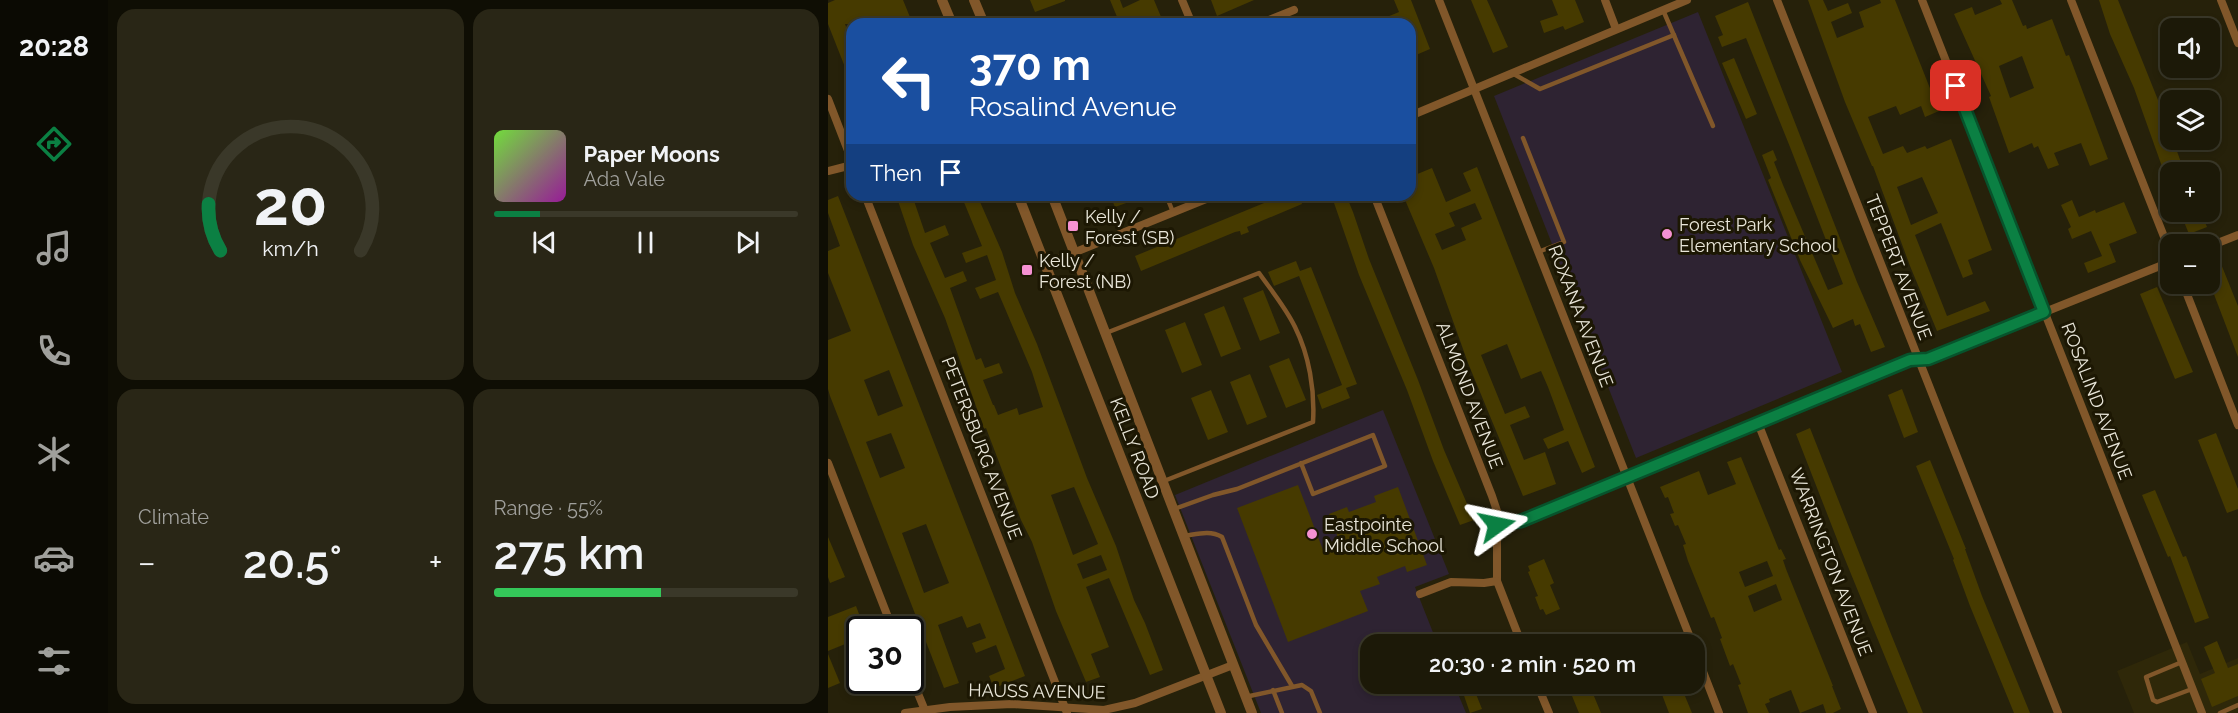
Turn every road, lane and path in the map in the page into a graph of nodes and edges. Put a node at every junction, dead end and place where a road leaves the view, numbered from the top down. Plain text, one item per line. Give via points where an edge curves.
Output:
1 (942, 0) edge
2 (974, 0) edge
3 (1182, 0) edge
4 (1439, 0) edge
5 (1605, 0) edge
6 (1688, 0) edge
7 (1777, 0) edge
8 (1922, 0) edge
9 (2071, 0) edge
10 (2221, 0) edge
11 (1294, 10) dead end
12 (1663, 10) junction
13 (950, 18) edge
14 (982, 18) edge
15 (1190, 18) edge
16 (1274, 18) edge
17 (1616, 29) junction
18 (1674, 35) junction
19 (2238, 43) edge
20 (1512, 73) junction
21 (1474, 89) junction
22 (828, 99) edge
23 (1416, 113) edge
24 (1713, 126) dead end
25 (1523, 138) dead end
26 (846, 145) edge
27 (846, 166) edge
28 (828, 171) edge
29 (867, 201) edge
30 (1020, 201) edge
31 (1054, 201) edge
32 (1168, 201) edge
33 (1201, 201) edge
34 (1376, 201) edge
35 (1173, 212) junction
36 (2163, 234) edge
37 (2238, 235) edge
38 (2220, 242) edge
39 (1539, 252) junction
40 (1074, 253) junction
41 (1046, 264) junction
42 (2160, 266) edge
43 (2187, 294) edge
44 (2044, 312) junction
45 (1105, 333) junction
46 (1918, 360) junction
47 (1758, 423) junction
48 (2238, 425) edge
49 (828, 463) edge
50 (1301, 463) junction
51 (1627, 477) junction
52 (1161, 482) junction
53 (1172, 510) junction
54 (1497, 525) junction
55 (1182, 536) junction
56 (1497, 580) junction
57 (1420, 594) dead end
58 (888, 616) edge
59 (1518, 634) edge
60 (1689, 634) edge
61 (2182, 662) junction
62 (1233, 665) junction
63 (1206, 675) junction
64 (1705, 677) edge
65 (1292, 686) junction
66 (2192, 689) junction
67 (1273, 690) junction
68 (918, 694) edge
69 (1541, 694) edge
70 (1245, 697) junction
71 (2238, 705) edge
72 (925, 711) edge
73 (1066, 711) edge
74 (905, 713) edge
75 (1221, 713) edge
76 (1252, 713) edge
77 (1282, 713) edge
78 (1320, 713) edge
79 (1549, 713) edge
80 (1719, 713) edge
81 (1873, 713) edge
82 (2058, 713) edge
83 (2202, 713) edge
84 (2220, 713) edge

1 - 13 street
2 - 14 street
3 - 15 street
4 - 21 street, ROXANA AVENUE
5 - 17 street
6 - 12 street
7 - 46 street, TEPPERT AVENUE
8 - 44 street, ROSALIND AVENUE
9 - 36 street
10 - 19 street
11 - 16 street
12 - 17 street
12 - 18 lane
17 - 20 street
18 - 20 lane via 1540,89
18 - 24 lane
20 - 21 street
21 - 23 street
21 - 39 street, ROXANA AVENUE
22 - 26 street
25 - 39 lane via 1564,242
27 - 28 street
29 - 73 street, PETERSBURG AVENUE
30 - 41 street, KELLY ROAD
31 - 40 street, KELLY ROAD
32 - 35 lane
33 - 35 street
34 - 54 street, ALMOND AVENUE via 1492,496
35 - 40 street
37 - 38 street
39 - 51 street, ROXANA AVENUE
40 - 41 street
40 - 45 street, KELLY ROAD
41 - 63 street, KELLY ROAD
42 - 44 street
43 - 48 street
44 - 46 street
44 - 61 street, ROSALIND AVENUE
45 - 52 street, KELLY ROAD
45 - 52 lane via 1259,273 1295,325 1306,353 1314,405 1312,422
46 - 47 street
46 - 82 street, TEPPERT AVENUE
47 - 51 street
47 - 81 street, WARRINGTON AVENUE
49 - 58 street
50 - 50 lane via 1373,435 1384,466 1313,494
50 - 53 lane
51 - 54 street via 1515,523
51 - 60 street, ROXANA AVENUE
52 - 53 street, KELLY ROAD
53 - 55 street, KELLY ROAD
54 - 56 street, ALMOND AVENUE
55 - 62 street, KELLY ROAD
55 - 65 lane via 1209,532 1222,537 1256,625
56 - 57 street via 1451,582
56 - 59 street, ALMOND AVENUE
61 - 66 street, ROSALIND AVENUE
61 - 66 lane via 2146,677 2153,700 2157,702
62 - 63 street, HAUSS AVENUE
62 - 70 street, KELLY ROAD
63 - 73 street, HAUSS AVENUE via 1117,708
63 - 75 street, KELLY ROAD
64 - 80 street
65 - 67 lane
65 - 78 lane via 1302,685 1311,691
66 - 83 street, ROSALIND AVENUE
67 - 70 lane
67 - 77 lane
68 - 72 street
69 - 79 street
70 - 76 street, KELLY ROAD
71 - 84 lane
72 - 73 street, HAUSS AVENUE via 1012,704
72 - 74 street, HAUSS AVENUE

